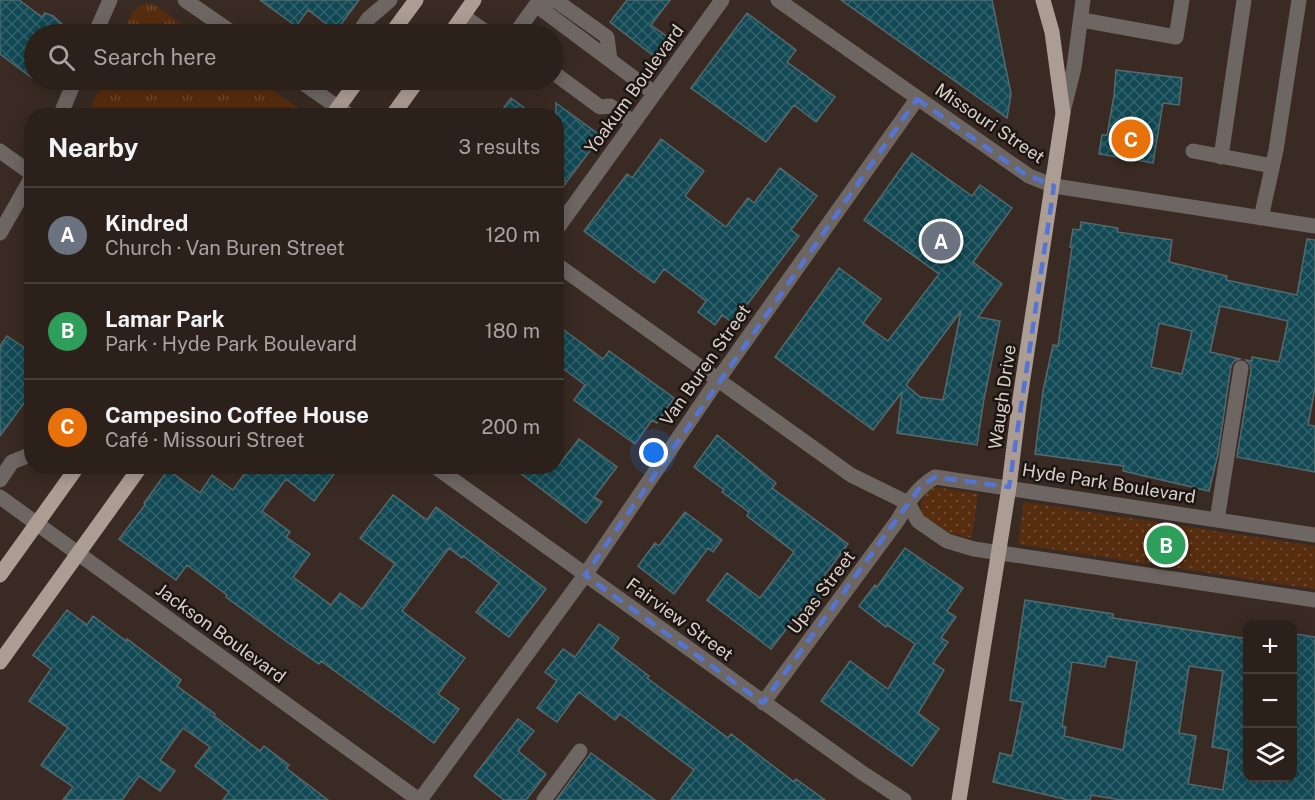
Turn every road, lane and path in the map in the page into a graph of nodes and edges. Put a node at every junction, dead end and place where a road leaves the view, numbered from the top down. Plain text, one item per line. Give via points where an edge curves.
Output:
1 (110, 0) edge
2 (185, 0) edge
3 (390, 0) edge
4 (395, 0) edge
5 (474, 0) edge
6 (722, 0) edge
7 (778, 0) edge
8 (1043, 0) edge
9 (1083, 0) edge
10 (1182, 0) edge
11 (1244, 0) edge
12 (1299, 0) edge
13 (413, 4) edge
14 (463, 16) junction
15 (1082, 20) junction
16 (99, 24) edge
17 (220, 24) edge
18 (365, 24) edge
19 (398, 24) edge
20 (457, 24) edge
21 (475, 24) edge
22 (522, 24) edge
23 (562, 24) edge
24 (564, 26) edge
25 (564, 80) edge
26 (71, 90) edge
27 (311, 90) edge
28 (353, 90) edge
29 (411, 90) edge
30 (654, 93) junction
31 (917, 99) junction
32 (63, 108) edge
33 (334, 108) edge
34 (343, 108) edge
35 (398, 108) edge
36 (1063, 113) junction
37 (633, 122) junction
38 (0, 151) edge
39 (1193, 151) dead end
40 (1221, 156) junction
41 (1272, 165) junction
42 (24, 170) edge
43 (1053, 186) junction
44 (24, 190) edge
45 (1262, 218) junction
46 (564, 219) edge
47 (1315, 226) edge
48 (0, 233) edge
49 (564, 270) edge
50 (1241, 368) dead end
51 (717, 381) junction
52 (24, 457) edge
53 (72, 474) edge
54 (135, 474) edge
55 (445, 474) edge
56 (0, 480) edge
57 (1009, 487) junction
58 (0, 498) edge
59 (908, 503) junction
60 (1217, 520) junction
61 (37, 524) junction
62 (1315, 535) edge
63 (997, 553) junction
64 (80, 554) junction
65 (585, 574) junction
66 (0, 575) edge
67 (1315, 600) edge
68 (0, 662) edge
69 (763, 703) junction
70 (580, 752) dead end
71 (419, 800) edge
72 (544, 800) edge
73 (904, 800) edge
74 (959, 800) edge

1 - 16 street
2 - 17 street
3 - 18 street
4 - 13 street
5 - 14 main road
6 - 30 street, Yoakum Boulevard
7 - 31 street, Missouri Street
8 - 36 main road, Waugh Drive via 1052,32
9 - 15 street
10 - 15 street via 1176,37
11 - 40 street
12 - 41 street
13 - 19 main road
14 - 20 main road
14 - 21 street
15 - 36 street
22 - 23 street via 536,5
24 - 30 street
25 - 37 street via 600,107 610,106
26 - 32 street
27 - 33 street
28 - 34 main road
29 - 35 main road
30 - 37 street, Yoakum Boulevard
31 - 43 street, Missouri Street via 1023,173
31 - 51 street, Van Buren Street
36 - 43 main road, Waugh Drive
37 - 46 street, Yoakum Boulevard
38 - 42 street
39 - 40 street
40 - 41 street
41 - 45 street
43 - 45 street, Missouri Street
43 - 57 main road, Waugh Drive
44 - 48 street
45 - 47 street, Missouri Street
49 - 51 street
50 - 60 street
51 - 59 street via 851,475
51 - 65 street, Van Buren Street
52 - 56 street via 12,462
53 - 61 main road
54 - 64 main road
55 - 65 street, Fairview Street
57 - 59 street, Hyde Park Boulevard via 935,477 921,486
57 - 60 street, Hyde Park Boulevard
57 - 63 main road, Waugh Drive
58 - 61 street, Jackson Boulevard
59 - 63 street via 918,521 947,541
59 - 69 street, Upas Street
60 - 62 street, Hyde Park Boulevard
61 - 64 street, Jackson Boulevard
61 - 66 main road
63 - 67 street
63 - 74 main road, Waugh Drive
64 - 68 main road
64 - 71 street, Jackson Boulevard
65 - 69 street, Fairview Street
65 - 71 street, Van Buren Street
69 - 73 street, Fairview Street
70 - 72 street

